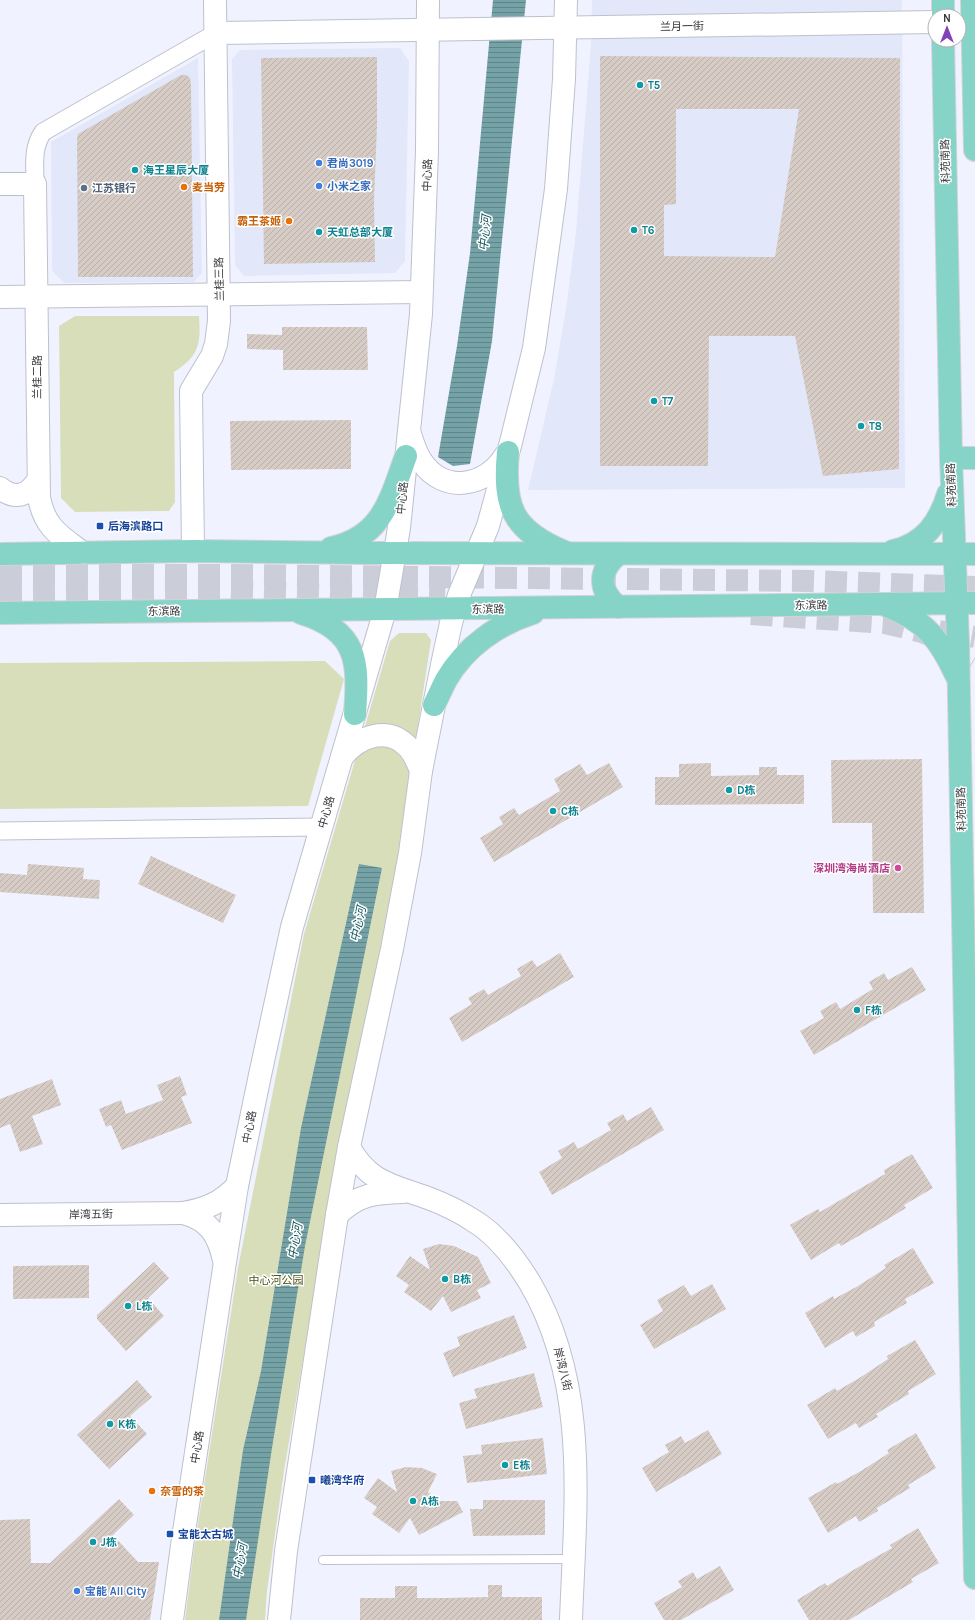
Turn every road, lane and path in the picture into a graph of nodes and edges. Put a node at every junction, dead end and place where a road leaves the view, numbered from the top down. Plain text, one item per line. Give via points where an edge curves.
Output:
1 (215, 0) edge
2 (428, 0) edge
3 (972, 3) edge
4 (927, 11) edge
5 (561, 16) edge
6 (436, 30) junction
7 (216, 34) junction
8 (943, 48) edge
9 (974, 85) edge
10 (975, 150) edge
11 (0, 184) edge
12 (35, 184) junction
13 (421, 292) junction
14 (220, 294) junction
15 (36, 296) junction
16 (0, 297) edge
17 (409, 428) junction
18 (508, 452) junction
19 (406, 456) junction
20 (951, 458) junction
21 (975, 458) edge
22 (38, 480) junction
23 (951, 482) junction
24 (0, 488) edge
25 (193, 551) junction
26 (314, 552) junction
27 (83, 553) junction
28 (395, 553) junction
29 (477, 553) junction
30 (0, 554) edge
31 (570, 554) junction
32 (618, 554) junction
33 (882, 554) junction
34 (965, 554) edge
35 (966, 603) edge
36 (882, 604) junction
37 (618, 607) junction
38 (550, 608) junction
39 (455, 609) junction
40 (290, 610) junction
41 (386, 610) junction
42 (0, 613) edge
43 (959, 681) junction
44 (434, 705) junction
45 (355, 714) junction
46 (342, 757) junction
47 (968, 762) edge
48 (421, 771) junction
49 (321, 827) junction
50 (0, 831) edge
51 (349, 1148) junction
52 (237, 1186) junction
53 (406, 1191) junction
54 (183, 1213) junction
55 (0, 1215) edge
56 (338, 1215) junction
57 (225, 1262) junction
58 (973, 1367) edge
59 (573, 1559) junction
60 (323, 1560) dead end
61 (975, 1578) edge
62 (172, 1620) edge
63 (279, 1620) edge
64 (571, 1620) edge

1 - 7 main road, 兰桂三路
2 - 6 main road, 中心路
3 - 9 main road
4 - 5 main road, 兰月一街
5 - 6 main road, 兰月一街
5 - 18 main road via 564,86 553,222 534,348
6 - 7 main road, 兰月一街
6 - 13 main road, 中心路 via 427,151
7 - 12 street via 43,132 35,149
7 - 14 main road, 兰桂三路
8 - 20 main road, 科苑南路
9 - 10 main road
11 - 12 main road
12 - 15 main road, 兰桂二路
13 - 14 main road
13 - 17 main road, 中心路
14 - 15 main road
14 - 25 main road, 兰桂三路 via 216,344 212,356 191,390
15 - 16 main road
15 - 22 main road, 兰桂二路
17 - 18 main road via 421,462 442,479 456,483 482,479 500,465
17 - 19 main road, 中心路
18 - 29 main road via 488,526
18 - 31 main road via 507,496 518,520 531,534 548,545
19 - 26 main road via 390,499 376,523 355,540
19 - 28 main road, 中心路
20 - 21 main road
20 - 23 main road, 科苑南路
22 - 24 main road via 32,488 22,494 9,494
22 - 27 main road, 兰桂二路 via 39,497 45,518 63,538
23 - 33 main road via 940,517 929,532 901,550
23 - 34 main road, 科苑南路
25 - 26 main road
25 - 27 main road
26 - 28 main road
27 - 30 main road
28 - 29 main road
28 - 41 main road, 中心路
29 - 31 main road
29 - 39 main road
31 - 32 main road
32 - 33 main road
32 - 37 main road via 607,565 603,582 605,592
33 - 34 main road
34 - 35 main road, 科苑南路
35 - 36 main road, 东滨路
35 - 43 main road, 科苑南路
36 - 37 main road, 东滨路
36 - 43 main road via 906,613 922,624 943,649
37 - 38 main road, 东滨路
38 - 39 main road, 东滨路
38 - 44 main road via 519,617 493,630 474,645 446,679
39 - 41 main road, 东滨路
39 - 44 main road
40 - 41 main road, 东滨路
40 - 42 main road, 东滨路
40 - 45 main road via 317,618 338,632 348,645 356,665 358,684
41 - 45 main road, 中心路
43 - 47 main road, 科苑南路
44 - 48 main road
45 - 46 main road, 中心路
46 - 48 main road via 358,741 380,735 400,741 409,749
46 - 49 main road, 中心路
47 - 58 main road, 科苑南路
48 - 51 main road via 410,853 392,949
49 - 50 street
49 - 52 main road, 中心路 via 292,927
51 - 53 main road, 岸湾八街 via 369,1173
51 - 56 main road
52 - 54 main road via 211,1206
52 - 57 main road, 中心路
53 - 56 main road via 367,1196 356,1200
53 - 59 main road, 岸湾八街 via 444,1204 476,1222 508,1252 538,1296 557,1345 569,1390 573,1421 575,1498
54 - 55 main road, 岸湾五街
54 - 57 main road via 194,1216 208,1225 216,1235
56 - 63 main road via 286,1551
57 - 62 main road, 中心路
58 - 61 main road, 科苑南路
59 - 60 lane
59 - 64 main road, 岸湾八街

